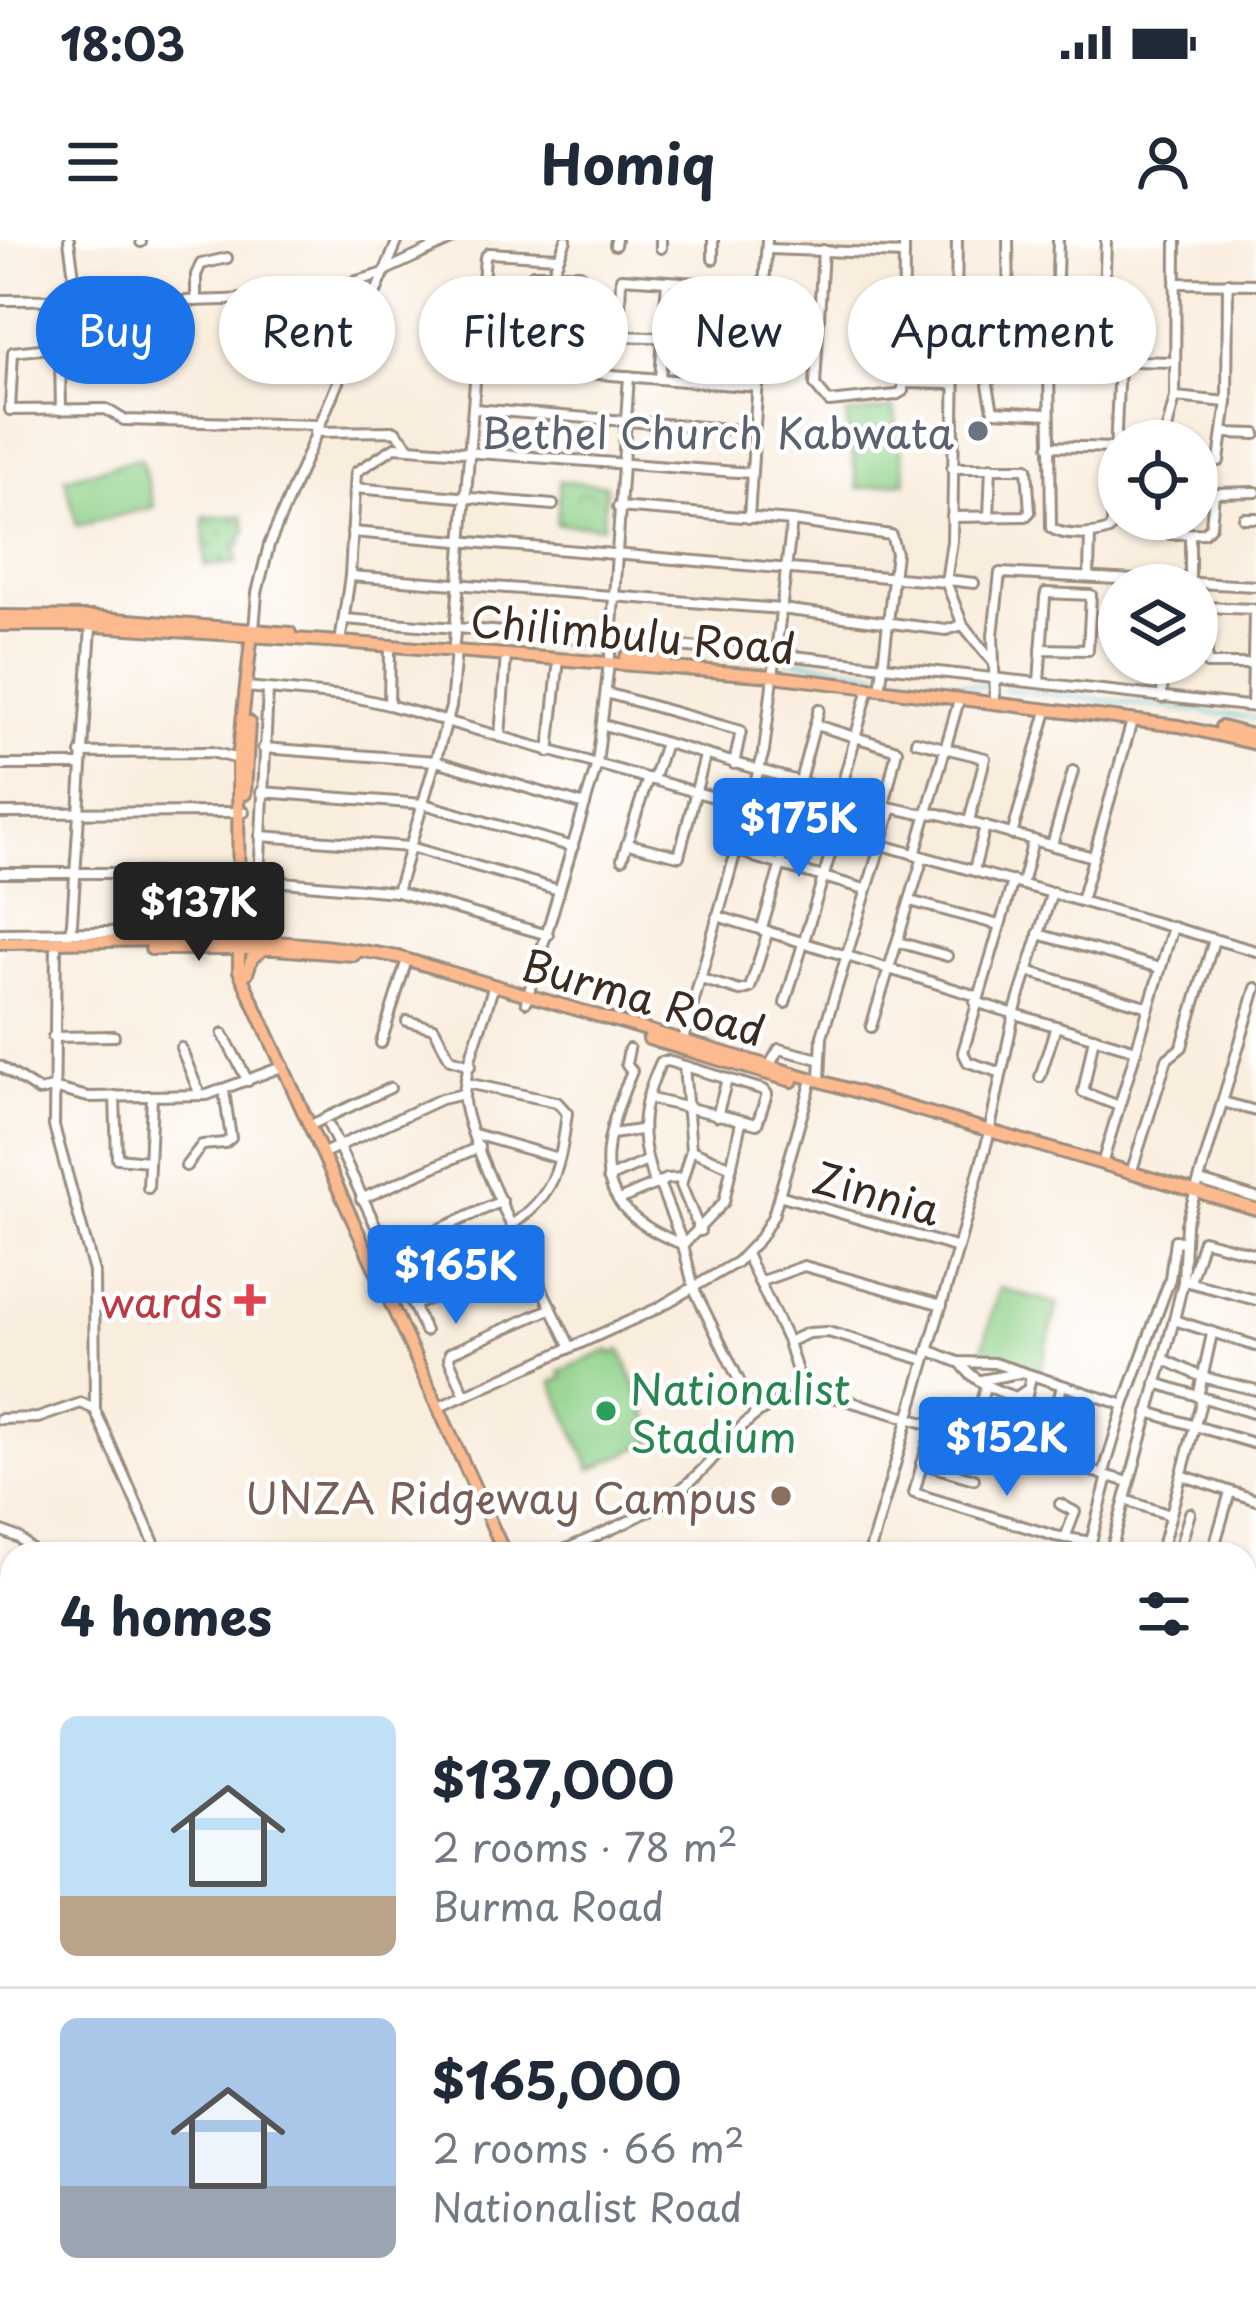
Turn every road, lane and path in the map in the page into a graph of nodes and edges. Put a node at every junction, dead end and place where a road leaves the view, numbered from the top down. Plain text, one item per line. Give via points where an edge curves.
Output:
1 (68, 240) edge
2 (398, 240) edge
3 (451, 240) edge
4 (566, 240) edge
5 (713, 240) edge
6 (854, 240) edge
7 (904, 240) edge
8 (957, 240) edge
9 (1008, 240) edge
10 (1058, 240) edge
11 (1106, 240) edge
12 (1176, 240) edge
13 (767, 244) edge
14 (803, 244) edge
15 (823, 250) junction
16 (854, 252) junction
17 (904, 254) junction
18 (557, 257) junction
19 (227, 258) dead end
20 (712, 259) dead end
21 (384, 272) junction
22 (554, 272) junction
23 (74, 276) edge
24 (484, 276) edge
25 (533, 276) edge
26 (579, 276) edge
27 (905, 276) edge
28 (956, 276) edge
29 (1009, 276) edge
30 (1057, 276) edge
31 (1105, 276) edge
32 (652, 279) edge
33 (1175, 283) junction
34 (1228, 284) junction
35 (1256, 284) edge
36 (36, 299) edge
37 (0, 300) edge
38 (196, 301) joint
39 (652, 338) edge
40 (36, 349) edge
41 (1156, 362) edge
42 (1174, 362) junction
43 (629, 376) joint
44 (652, 378) edge
45 (61, 384) edge
46 (476, 384) edge
47 (721, 384) edge
48 (903, 384) edge
49 (954, 384) edge
50 (989, 384) edge
51 (1048, 384) edge
52 (1118, 384) edge
53 (758, 387) junction
54 (1175, 397) junction
55 (1227, 402) junction
56 (474, 409) junction
57 (61, 410) junction
58 (1048, 414) junction
59 (626, 420) junction
60 (1116, 420) edge
61 (1169, 420) edge
62 (317, 428) junction
63 (754, 431) junction
64 (1225, 434) junction
65 (1256, 434) edge
66 (1049, 446) junction
67 (410, 447) junction
68 (1098, 447) edge
69 (469, 452) junction
70 (1219, 461) dead end
71 (622, 465) junction
72 (991, 467) junction
73 (952, 468) junction
74 (751, 473) junction
75 (355, 488) junction
76 (1218, 491) edge
77 (1256, 492) edge
78 (1030, 493) junction
79 (1050, 494) junction
80 (466, 498) junction
81 (553, 505) dead end
82 (618, 507) junction
83 (989, 517) junction
84 (749, 518) junction
85 (952, 518) junction
86 (1244, 518) dead end
87 (1256, 518) edge
88 (792, 521) junction
89 (352, 532) junction
90 (1098, 532) edge
91 (1090, 534) junction
92 (462, 542) junction
93 (616, 553) junction
94 (787, 566) junction
95 (1065, 574) junction
96 (1089, 575) junction
97 (350, 576) junction
98 (1098, 576) edge
99 (893, 579) junction
100 (947, 581) junction
101 (974, 583) dead end
102 (1218, 584) edge
103 (458, 585) junction
104 (1232, 585) junction
105 (1256, 586) edge
106 (1063, 591) junction
107 (615, 598) junction
108 (1231, 606) junction
109 (781, 609) junction
110 (0, 620) edge
111 (345, 620) junction
112 (888, 622) junction
113 (963, 625) junction
114 (91, 626) junction
115 (455, 629) junction
116 (253, 632) junction
117 (341, 636) junction
118 (613, 640) junction
119 (390, 646) junction
120 (455, 647) junction
121 (1041, 649) junction
122 (775, 654) junction
123 (506, 655) junction
124 (559, 659) junction
125 (609, 659) junction
126 (992, 663) junction
127 (1253, 664) edge
128 (883, 666) junction
129 (774, 673) junction
130 (997, 679) junction
131 (1039, 682) junction
132 (1162, 684) edge
133 (875, 686) junction
134 (249, 687) junction
135 (268, 689) junction
136 (606, 693) junction
137 (995, 697) junction
138 (1162, 698) junction
139 (959, 700) junction
140 (389, 705) junction
141 (1254, 706) edge
142 (819, 709) dead end
143 (1047, 711) junction
144 (1132, 721) junction
145 (447, 722) junction
146 (604, 725) junction
147 (816, 725) junction
148 (856, 736) junction
149 (500, 737) junction
150 (1256, 740) edge
151 (916, 741) dead end
152 (665, 742) junction
153 (263, 748) junction
154 (945, 749) junction
155 (549, 752) junction
156 (81, 753) junction
157 (705, 756) junction
158 (242, 759) junction
159 (436, 761) junction
160 (0, 764) edge
161 (597, 764) junction
162 (734, 764) junction
163 (80, 765) junction
164 (760, 771) junction
165 (1073, 771) dead end
166 (650, 779) junction
167 (800, 781) junction
168 (816, 786) junction
169 (261, 792) junction
170 (696, 793) junction
171 (844, 794) junction
172 (424, 804) junction
173 (585, 805) junction
174 (888, 807) junction
175 (749, 808) junction
176 (240, 812) junction
177 (928, 812) junction
178 (0, 813) edge
179 (77, 814) junction
180 (794, 820) junction
181 (969, 822) junction
182 (807, 824) junction
183 (985, 826) junction
184 (840, 831) junction
185 (1012, 835) junction
186 (260, 836) junction
187 (1033, 840) junction
188 (628, 844) junction
189 (880, 845) junction
190 (1052, 845) junction
191 (410, 847) junction
192 (572, 848) junction
193 (737, 849) junction
194 (919, 856) junction
195 (1093, 857) junction
196 (622, 859) dead end
197 (781, 865) junction
198 (974, 870) junction
199 (73, 872) junction
200 (0, 873) edge
201 (237, 875) junction
202 (822, 877) junction
203 (259, 880) junction
204 (1017, 882) junction
205 (865, 889) junction
206 (559, 890) junction
207 (397, 892) junction
208 (1052, 892) junction
209 (910, 901) junction
210 (1082, 901) junction
211 (717, 916) junction
212 (241, 923) junction
213 (999, 925) junction
214 (1173, 927) junction
215 (765, 929) junction
216 (0, 933) edge
217 (1038, 934) junction
218 (548, 935) junction
219 (218, 940) junction
220 (1214, 940) junction
221 (62, 941) junction
222 (804, 941) junction
223 (898, 942) junction
224 (241, 945) junction
225 (262, 945) junction
226 (0, 946) edge
227 (208, 950) junction
228 (1256, 951) edge
229 (847, 953) junction
230 (947, 956) dead end
231 (405, 966) junction
232 (890, 966) junction
233 (1160, 968) junction
234 (1027, 971) junction
235 (244, 975) junction
236 (700, 979) junction
237 (1256, 988) edge
238 (492, 989) junction
239 (527, 999) junction
240 (976, 999) junction
241 (785, 1003) dead end
242 (1149, 1007) junction
243 (1253, 1010) edge
244 (1014, 1014) junction
245 (407, 1021) dead end
246 (1056, 1026) junction
247 (871, 1027) dead end
248 (223, 1034) dead end
249 (114, 1036) dead end
250 (53, 1037) junction
251 (1094, 1037) junction
252 (381, 1043) dead end
253 (682, 1045) junction
254 (181, 1048) dead end
255 (629, 1049) dead end
256 (1136, 1050) junction
257 (820, 1058) junction
258 (471, 1065) junction
259 (0, 1066) edge
260 (284, 1066) junction
261 (684, 1066) junction
262 (769, 1066) junction
263 (999, 1072) junction
264 (1040, 1077) dead end
265 (727, 1079) junction
266 (248, 1082) junction
267 (814, 1082) junction
268 (53, 1088) junction
269 (390, 1088) dead end
270 (465, 1089) junction
271 (224, 1090) junction
272 (200, 1095) junction
273 (115, 1096) junction
274 (152, 1096) junction
275 (647, 1098) junction
276 (1222, 1102) junction
277 (1119, 1106) junction
278 (687, 1108) junction
279 (1256, 1111) edge
280 (718, 1116) junction
281 (742, 1122) junction
282 (315, 1123) junction
283 (328, 1126) dead end
284 (640, 1130) junction
285 (474, 1134) junction
286 (612, 1134) junction
287 (988, 1135) junction
288 (479, 1147) junction
289 (333, 1148) junction
290 (691, 1150) junction
291 (558, 1158) junction
292 (148, 1161) junction
293 (647, 1161) junction
294 (1102, 1164) junction
295 (185, 1166) dead end
296 (732, 1167) junction
297 (1131, 1173) junction
298 (608, 1178) junction
299 (682, 1178) junction
300 (657, 1184) junction
301 (148, 1188) dead end
302 (1197, 1190) junction
303 (779, 1195) junction
304 (1256, 1198) edge
305 (361, 1199) junction
306 (619, 1200) junction
307 (502, 1201) junction
308 (1256, 1213) edge
309 (512, 1224) junction
310 (700, 1231) junction
311 (1183, 1240) junction
312 (1203, 1240) junction
313 (683, 1245) junction
314 (958, 1248) junction
315 (387, 1253) junction
316 (527, 1254) junction
317 (746, 1254) junction
318 (1256, 1254) edge
319 (759, 1282) junction
320 (1186, 1282) junction
321 (694, 1289) junction
322 (1256, 1300) edge
323 (942, 1305) junction
324 (413, 1306) junction
325 (552, 1309) junction
326 (1174, 1320) junction
327 (425, 1330) dead end
328 (1212, 1334) junction
329 (788, 1342) junction
330 (570, 1346) junction
331 (1256, 1346) edge
332 (927, 1355) junction
333 (1163, 1359) junction
334 (960, 1362) junction
335 (1020, 1372) junction
336 (1031, 1376) junction
337 (1202, 1377) junction
338 (983, 1382) junction
339 (1156, 1383) junction
340 (1062, 1386) junction
341 (1029, 1388) junction
342 (1256, 1390) edge
343 (804, 1394) junction
344 (465, 1395) junction
345 (1200, 1398) junction
346 (442, 1405) junction
347 (1124, 1405) junction
348 (95, 1410) junction
349 (1148, 1412) junction
350 (755, 1413) junction
351 (1256, 1414) edge
352 (909, 1418) junction
353 (0, 1419) edge
354 (933, 1425) junction
355 (1194, 1425) junction
356 (1048, 1438) junction
357 (980, 1439) junction
358 (1256, 1444) edge
359 (1036, 1455) junction
360 (921, 1463) junction
361 (1106, 1476) junction
362 (1184, 1476) junction
363 (974, 1479) dead end
364 (1129, 1482) junction
365 (1230, 1492) junction
366 (1125, 1499) junction
367 (1256, 1500) edge
368 (1060, 1504) dead end
369 (1190, 1513) dead end
370 (1170, 1515) junction
371 (1065, 1538) junction
372 (154, 1542) edge
373 (504, 1542) edge
374 (580, 1542) edge
375 (873, 1542) edge
376 (1113, 1542) edge
377 (1163, 1542) edge
378 (1182, 1542) edge
379 (1215, 1542) edge
380 (0, 1956) edge
381 (0, 2049) edge
382 (0, 2086) edge

1 - 23 street
2 - 21 street
3 - 21 street
4 - 18 street
5 - 20 street
6 - 16 street
7 - 17 street
8 - 28 street
9 - 29 street
10 - 30 street
11 - 31 street
12 - 33 street
13 - 14 street
13 - 53 street
14 - 15 street
15 - 16 street
15 - 48 street via 813,379 820,394 829,403 896,395
16 - 17 street
17 - 27 street
18 - 22 street
18 - 24 street via 486,254
19 - 38 street via 202,264
21 - 38 street via 304,294
21 - 62 street
22 - 25 street
22 - 26 street
32 - 39 street via 620,280 619,336
33 - 34 street
33 - 42 street
34 - 35 street
34 - 55 street
36 - 37 street
40 - 57 street via 13,352 10,410
41 - 42 street
42 - 54 street
43 - 44 street
43 - 59 street
45 - 57 street
46 - 56 street
47 - 53 street
49 - 73 street
50 - 58 street via 997,413
51 - 58 street
52 - 60 street
53 - 63 street
54 - 55 street
54 - 61 street
55 - 64 street
56 - 59 street
56 - 69 street
57 - 62 street
58 - 66 street
59 - 63 street
59 - 71 street
62 - 67 street via 395,431
62 - 116 street via 268,545
63 - 74 street
64 - 65 street
64 - 70 street
66 - 68 street
66 - 79 street
67 - 69 street
67 - 75 street via 394,447 356,472
69 - 71 street
69 - 80 street
71 - 74 street
71 - 82 street
72 - 73 street
72 - 78 street via 1029,469
72 - 83 street
73 - 85 street
74 - 84 street
75 - 80 street
75 - 89 street
76 - 77 street
78 - 79 street
78 - 83 street via 1029,515
79 - 91 street via 1052,530
80 - 81 street
80 - 92 street
82 - 84 street
82 - 93 street
83 - 85 street
84 - 88 street
85 - 100 street
86 - 87 street
88 - 94 street
88 - 99 street via 891,535
89 - 92 street
89 - 97 street
90 - 91 street
91 - 96 street
92 - 93 street
92 - 103 street
93 - 94 street
93 - 107 street
94 - 99 street
94 - 109 street
95 - 96 street
95 - 106 street
95 - 126 street via 1000,574
96 - 98 street
97 - 103 street
97 - 111 street
99 - 100 street
99 - 112 street
100 - 101 street
100 - 113 street
102 - 104 street
103 - 107 street
103 - 115 street
104 - 105 street
104 - 108 street
106 - 121 street via 1046,593
106 - 121 street via 1091,595 1089,649
107 - 109 street
107 - 118 street
108 - 127 street via 1253,609
108 - 127 street via 1206,607 1206,662
109 - 112 street
109 - 122 street
110 - 114 main road, Chilimbulu Road
110 - 116 main road, Chilimbulu Road via 91,617
111 - 115 street
111 - 117 street
112 - 113 street
112 - 128 street
113 - 126 street
114 - 116 main road, Chilimbulu Road
114 - 156 street
115 - 118 street
115 - 120 street
116 - 117 main road, Chilimbulu Road
116 - 119 main road, Chilimbulu Road
116 - 134 main road
117 - 120 main road, Chilimbulu Road
118 - 122 street
118 - 125 street
119 - 120 main road, Chilimbulu Road
119 - 140 street
120 - 123 main road, Chilimbulu Road
120 - 125 main road, Chilimbulu Road
120 - 145 street
121 - 131 street
122 - 128 street
122 - 129 street
123 - 124 main road, Chilimbulu Road
123 - 149 street
124 - 125 main road, Chilimbulu Road
124 - 155 street
125 - 129 main road, Chilimbulu Road
125 - 136 street
126 - 130 street
127 - 141 street
128 - 130 street
128 - 133 street
129 - 133 main road, Chilimbulu Road
129 - 164 street
130 - 131 street
130 - 137 street
131 - 138 street
132 - 138 street
133 - 137 main road, Chilimbulu Road
133 - 139 main road, Chilimbulu Road
133 - 148 street
134 - 135 street
134 - 158 main road
135 - 140 street
135 - 153 street
136 - 146 street
136 - 162 street via 741,731
137 - 150 main road, Chilimbulu Road via 1149,716
138 - 141 street
139 - 143 main road, Chilimbulu Road
139 - 154 street
140 - 145 street
142 - 147 street
143 - 144 main road, Chilimbulu Road
143 - 185 street
144 - 150 main road, Chilimbulu Road
144 - 195 street
145 - 149 street
145 - 159 street
146 - 152 street
146 - 161 street
147 - 148 street
147 - 167 street
148 - 171 street
148 - 174 street via 897,750
149 - 155 street
151 - 154 street
152 - 157 street
152 - 166 street
153 - 159 street
153 - 169 street
154 - 177 street
154 - 181 street via 986,760
155 - 161 street
156 - 158 street
156 - 163 street
157 - 162 street
157 - 170 street
158 - 176 main road
159 - 172 street
159 - 173 street
160 - 163 street
161 - 166 street
161 - 173 street
162 - 164 street
163 - 179 street
164 - 167 street
164 - 175 street
165 - 190 street
166 - 170 street
166 - 188 street
167 - 168 street
168 - 171 street
168 - 182 street
169 - 172 street
169 - 186 street
170 - 175 street
170 - 188 street via 679,856
171 - 174 street
171 - 184 street
172 - 191 street
172 - 192 street
173 - 192 street
174 - 177 street
174 - 189 street
175 - 180 street
175 - 193 street
176 - 179 street
176 - 201 main road
177 - 181 street
177 - 194 street
178 - 179 street
179 - 199 street
180 - 182 street
180 - 197 street
181 - 183 street
182 - 184 street
183 - 185 street
183 - 198 street
184 - 189 street
184 - 202 street
185 - 187 street
186 - 191 street
186 - 203 street
187 - 190 street
187 - 204 street
188 - 196 street
189 - 194 street
189 - 205 street
190 - 195 street
191 - 206 street
191 - 207 street
192 - 206 street
193 - 197 street
193 - 211 street
194 - 198 street
194 - 209 street
195 - 210 street
197 - 202 street
197 - 215 street
198 - 204 street
199 - 200 street
199 - 201 street
199 - 221 street
201 - 203 street
201 - 212 main road
201 - 221 street via 205,931
202 - 205 street
202 - 222 street
203 - 207 street
204 - 208 street
204 - 213 street
205 - 229 street
206 - 218 street
207 - 218 street
208 - 210 street
208 - 217 street
209 - 213 street
209 - 223 street
210 - 214 street
211 - 215 street
211 - 236 street
212 - 219 main road
212 - 224 main road
212 - 225 main road
213 - 240 street
214 - 220 street
214 - 233 street
215 - 222 street
215 - 236 street via 750,988
216 - 221 street
217 - 233 street
217 - 234 street
218 - 239 street
219 - 221 main road, Burma Road
219 - 224 main road, Burma Road
220 - 228 street
220 - 297 street
221 - 226 main road, Burma Road
221 - 227 main road, Burma Road
221 - 250 street
222 - 229 street
222 - 241 street
223 - 230 street
223 - 232 street
224 - 225 main road, Burma Road
224 - 227 main road, Burma Road
224 - 235 main road
225 - 231 main road, Burma Road
225 - 235 main road
225 - 238 main road, Burma Road via 346,947
227 - 235 main road
229 - 232 street
229 - 257 street
231 - 238 main road, Burma Road
231 - 252 street
232 - 240 street
232 - 247 street
233 - 242 street
234 - 242 street
234 - 244 street
235 - 260 main road
236 - 253 street
237 - 243 street
238 - 239 main road, Burma Road
238 - 258 street
239 - 253 main road, Burma Road
240 - 244 street
240 - 263 street via 964,1055
242 - 256 street
243 - 276 street
244 - 246 street
244 - 263 street
245 - 258 street via 434,1028 450,1059
246 - 251 street
246 - 264 street
248 - 266 street
249 - 250 street
250 - 268 street
251 - 256 street
251 - 277 street via 1083,1092
253 - 262 main road, Burma Road
253 - 267 main road, Burma Road
254 - 272 street
255 - 286 street via 632,1071
256 - 277 street
257 - 262 street via 777,1049
257 - 267 street
258 - 270 street
259 - 268 street via 39,1090
260 - 266 street
260 - 282 main road
260 - 346 main road
261 - 265 street
261 - 275 street via 661,1062
261 - 278 street
262 - 267 main road, Burma Road
263 - 287 street
265 - 280 street
265 - 281 street via 767,1093 760,1122
266 - 271 street
267 - 287 main road, Burma Road
267 - 303 street
268 - 273 street
268 - 348 street via 54,1126 94,1272
269 - 282 street
270 - 285 street
270 - 289 street
270 - 291 street via 564,1107
271 - 272 street
271 - 295 street via 231,1138 202,1145
272 - 274 street
273 - 274 street
273 - 292 street via 117,1158
274 - 292 street
275 - 278 street
275 - 284 street
276 - 279 street
276 - 302 street
277 - 294 street
278 - 280 street
278 - 290 street
280 - 281 street
281 - 296 street
282 - 289 main road
283 - 289 street
284 - 286 street
284 - 293 street
285 - 288 street
285 - 291 street
286 - 298 street
287 - 294 main road, Burma Road
287 - 302 main road, Burma Road
287 - 314 street
288 - 305 street
288 - 307 street
289 - 305 street
289 - 346 main road
290 - 296 street
290 - 299 street
291 - 309 street via 542,1202
292 - 301 street
293 - 298 street
293 - 300 street
294 - 297 main road, Burma Road
296 - 310 street via 724,1202
297 - 302 main road, Burma Road
298 - 306 street
299 - 300 street
299 - 310 street
300 - 306 street
300 - 313 street
302 - 304 street
302 - 308 main road, Burma Road
302 - 311 street
303 - 314 street, Zinnia
303 - 317 street
305 - 315 street
306 - 313 street via 641,1227
307 - 309 street
307 - 315 street
309 - 316 street
310 - 313 street
311 - 312 street
311 - 320 street
311 - 347 street via 1172,1248 1171,1279
312 - 318 street
312 - 320 street
313 - 321 street
314 - 323 street
315 - 324 street
316 - 324 street
316 - 325 street
317 - 319 street
317 - 321 street
319 - 323 street via 804,1266
319 - 329 street
320 - 322 street
320 - 326 street
321 - 330 street
321 - 350 street
323 - 332 street
324 - 327 street
325 - 330 street
325 - 344 street via 450,1353
326 - 328 street
326 - 333 street
328 - 331 street
328 - 337 street
329 - 332 street via 828,1332
329 - 343 street
330 - 344 street
332 - 334 street
332 - 352 street
333 - 337 street
333 - 339 street
334 - 335 street
334 - 338 street
335 - 336 street
335 - 338 street
336 - 340 street
336 - 341 street
337 - 342 street
337 - 345 street
338 - 341 street via 1014,1397
338 - 357 street
339 - 345 street
339 - 349 street
340 - 347 street
340 - 356 street
341 - 356 street via 1020,1430
343 - 350 street
343 - 352 street
344 - 346 street
345 - 351 street
345 - 355 street
346 - 373 main road
347 - 361 street
348 - 353 street via 81,1403 38,1418
348 - 372 street
349 - 355 street
349 - 364 street
350 - 374 street via 674,1495
352 - 354 street
352 - 375 street
354 - 357 street
354 - 360 street
355 - 358 street
355 - 362 street
356 - 359 street
357 - 359 street
359 - 361 street
360 - 363 street
360 - 371 street via 914,1493
361 - 364 street
361 - 371 street via 1091,1542
362 - 365 street
362 - 370 street
364 - 366 street
365 - 367 street
365 - 379 street
366 - 370 street
366 - 376 street
368 - 371 street via 1075,1512
369 - 378 street
370 - 377 street
380 - 381 street
381 - 382 street

